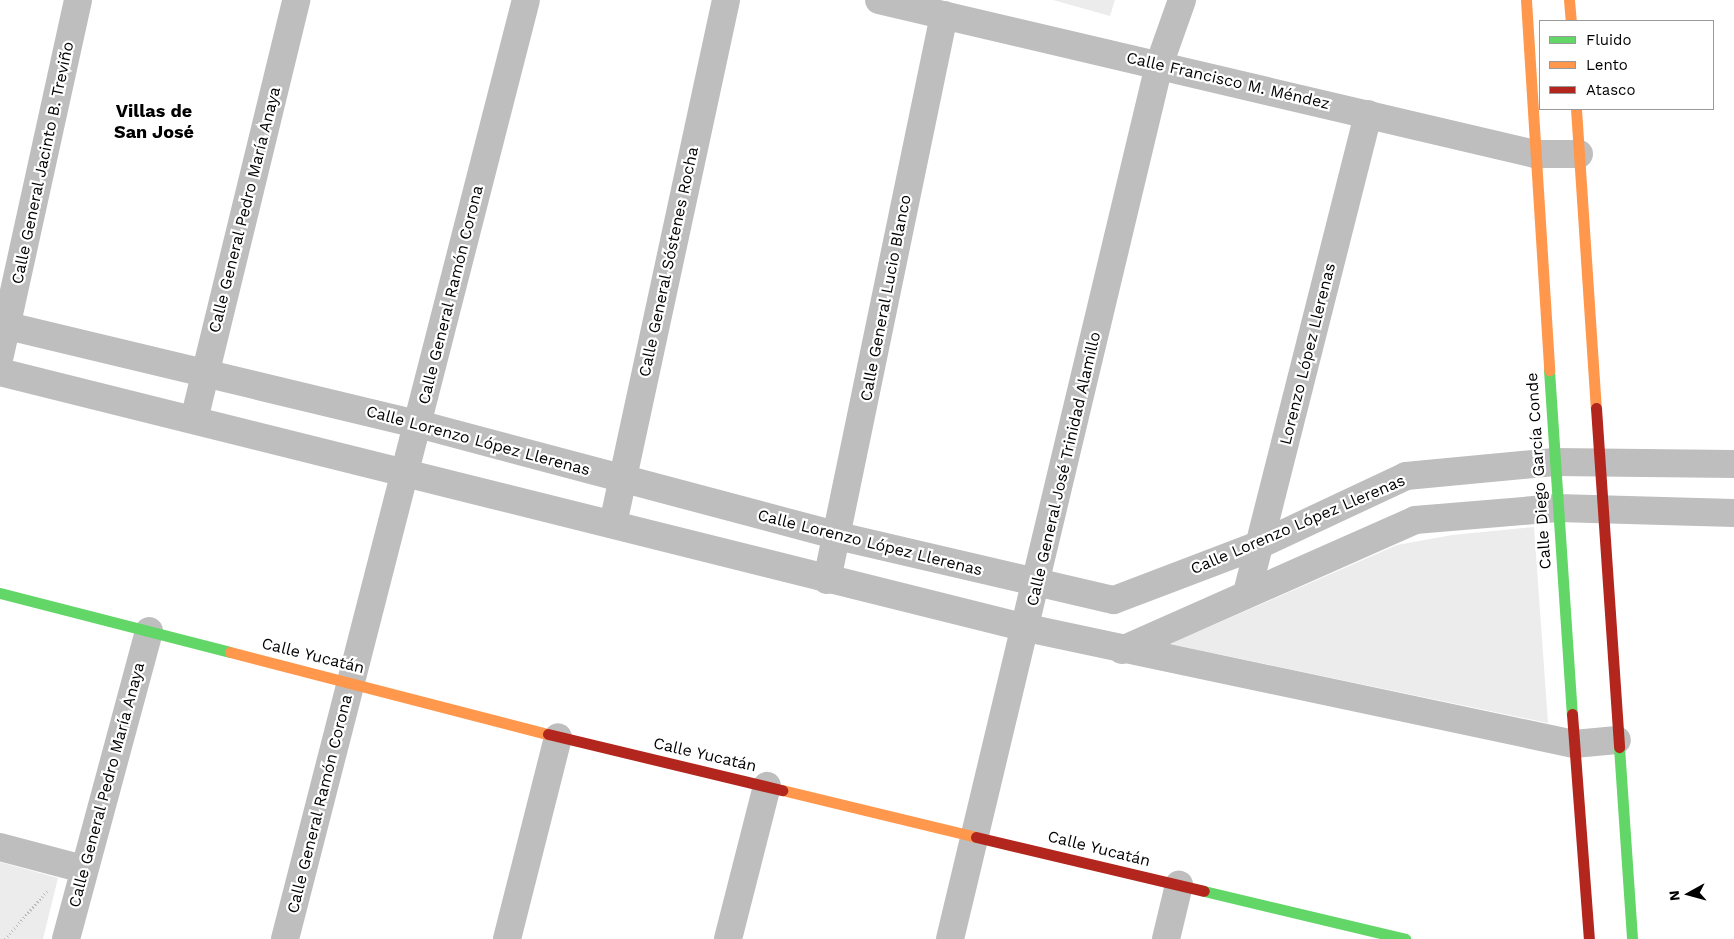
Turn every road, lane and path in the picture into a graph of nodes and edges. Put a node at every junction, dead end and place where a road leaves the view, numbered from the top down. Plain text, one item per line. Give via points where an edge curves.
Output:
1 (78, 0) edge
2 (296, 0) edge
3 (526, 0) edge
4 (726, 0) edge
5 (879, 0) edge
6 (1182, 0) edge
7 (1526, 0) edge
8 (1569, 0) edge
9 (944, 15) junction
10 (1571, 20) edge
11 (1160, 65) junction
12 (1576, 110) edge
13 (1368, 114) junction
14 (1535, 154) junction
15 (1579, 154) junction
16 (4, 325) edge
17 (0, 355) edge
18 (0, 372) edge
19 (206, 373) junction
20 (194, 420) junction
21 (418, 424) junction
22 (1554, 462) junction
23 (1598, 462) junction
24 (1734, 464) edge
25 (406, 471) junction
26 (622, 480) junction
27 (1557, 508) junction
28 (1601, 508) junction
29 (1734, 513) edge
30 (612, 524) junction
31 (838, 536) junction
32 (1259, 544) junction
33 (827, 580) junction
34 (1036, 584) junction
35 (0, 593) edge
36 (1247, 594) junction
37 (1027, 628) junction
38 (149, 631) junction
39 (1122, 650) junction
40 (351, 682) junction
41 (558, 737) junction
42 (1617, 740) junction
43 (1574, 744) junction
44 (767, 786) junction
45 (976, 836) junction
46 (0, 847) edge
47 (77, 867) junction
48 (1179, 885) junction
49 (1390, 937) edge
50 (5, 939) edge
51 (66, 939) edge
52 (285, 939) edge
53 (507, 939) edge
54 (728, 939) edge
55 (950, 939) edge
56 (1166, 939) edge
57 (1589, 939) edge
58 (1632, 939) edge

1 - 16 street, Calle General Jacinto B. Treviño
2 - 19 street, Calle General Pedro María Anaya
3 - 21 street, Calle General Ramón Corona
4 - 26 street, Calle General Sóstenes Rocha
5 - 9 street, Calle Francisco M. Méndez
6 - 11 street, Calle General José Trinidad Alamillo
7 - 14 street, Calle Diego García Conde
8 - 10 street
9 - 11 street, Calle Francisco M. Méndez
9 - 31 street, Calle General Lucio Blanco
11 - 13 street, Calle Francisco M. Méndez
11 - 34 street, Calle General José Trinidad Alamillo
12 - 15 street
13 - 14 street, Calle Francisco M. Méndez
13 - 32 street, Lorenzo López Llerenas
14 - 15 street, Calle Francisco M. Méndez
14 - 22 street, Calle Diego García Conde
15 - 23 street
16 - 17 street, Calle General Jacinto B. Treviño
16 - 19 street, Calle Lorenzo López Llerenas
18 - 20 street
19 - 20 street, Calle General Pedro María Anaya
19 - 21 street, Calle Lorenzo López Llerenas
20 - 25 street
21 - 25 street, Calle General Ramón Corona
21 - 26 street, Calle Lorenzo López Llerenas
22 - 23 street, Calle Lorenzo López Llerenas
22 - 27 street, Calle Diego García Conde
22 - 32 street, Calle Lorenzo López Llerenas via 1406,476
23 - 24 street, Calle Lorenzo López Llerenas
23 - 28 street
25 - 30 street
25 - 40 street, Calle General Ramón Corona
26 - 30 street, Calle General Sóstenes Rocha
26 - 31 street, Calle Lorenzo López Llerenas
27 - 28 street
27 - 36 street via 1415,520
27 - 43 street, Calle Diego García Conde
28 - 29 street
28 - 42 street
30 - 33 street
31 - 33 street, Calle General Lucio Blanco
31 - 34 street, Calle Lorenzo López Llerenas
32 - 34 street, Calle Lorenzo López Llerenas via 1114,600
32 - 36 street, Lorenzo López Llerenas
33 - 37 street
34 - 37 street, Calle General José Trinidad Alamillo
35 - 38 street, Calle Yucatán
36 - 39 street
37 - 39 street
37 - 45 street, Calle General José Trinidad Alamillo
38 - 40 street, Calle Yucatán
38 - 47 street, Calle General Pedro María Anaya
39 - 43 street
40 - 41 street, Calle Yucatán
40 - 52 street, Calle General Ramón Corona
41 - 44 street, Calle Yucatán
41 - 53 street
42 - 43 street
42 - 58 street
43 - 57 street, Calle Diego García Conde
44 - 45 street, Calle Yucatán
44 - 54 street
45 - 48 street, Calle Yucatán
45 - 55 street, Calle General José Trinidad Alamillo
46 - 47 street
47 - 50 path
47 - 51 street, Calle General Pedro María Anaya
48 - 49 street, Calle Yucatán
48 - 56 street

